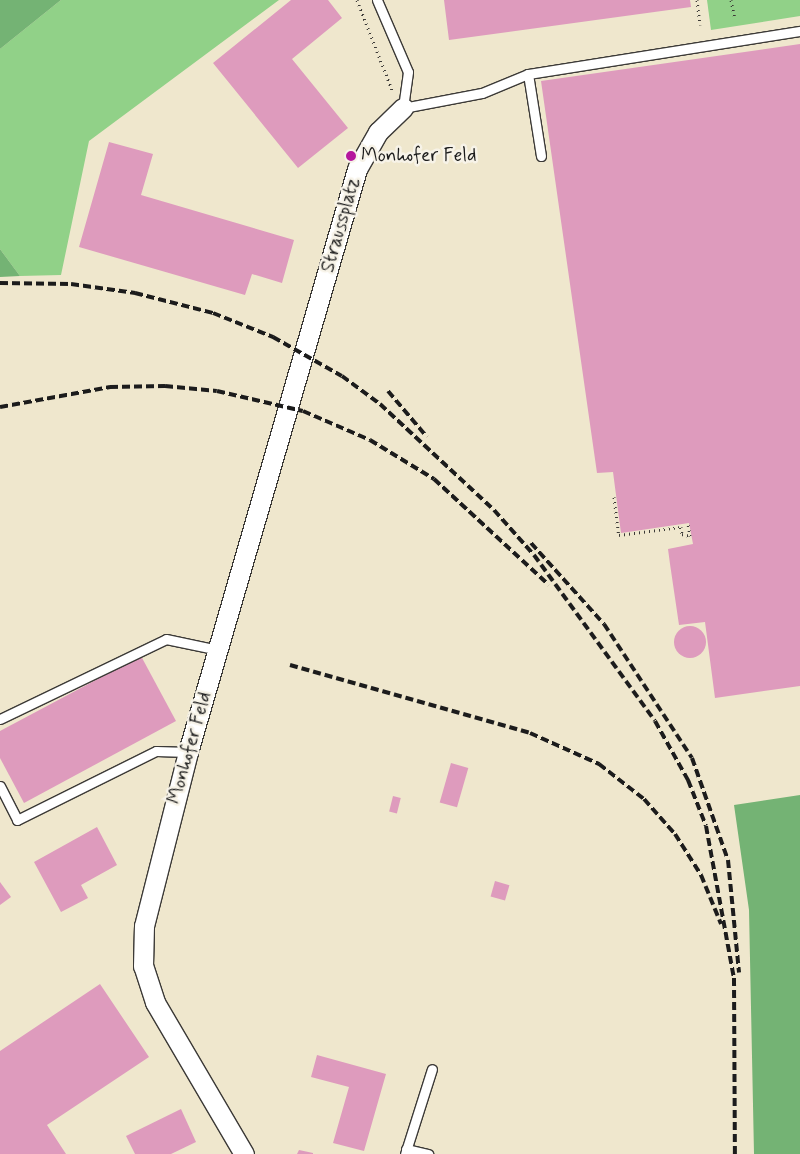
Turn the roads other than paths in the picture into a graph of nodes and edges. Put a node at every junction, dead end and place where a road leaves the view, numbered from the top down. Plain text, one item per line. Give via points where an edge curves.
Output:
1 (376, 0) edge
2 (800, 32) edge
3 (528, 74) junction
4 (403, 108) junction
5 (540, 156) dead end
6 (312, 327) joint
7 (218, 650) junction
8 (0, 719) edge
9 (188, 752) junction
10 (0, 786) edge
11 (432, 1069) dead end
12 (405, 1151) edge
13 (244, 1154) edge
14 (428, 1154) edge

1 - 4 lane via 408,72
2 - 3 lane
3 - 4 lane via 482,93
3 - 5 lane
4 - 6 street, Straussplatz via 378,132 357,169
6 - 7 street, Monhofer Feld
7 - 8 lane via 166,639
7 - 9 street, Monhofer Feld
9 - 10 lane via 156,751 17,820
9 - 13 street, Monhofer Feld via 141,948 160,1014
11 - 12 lane
12 - 14 lane

